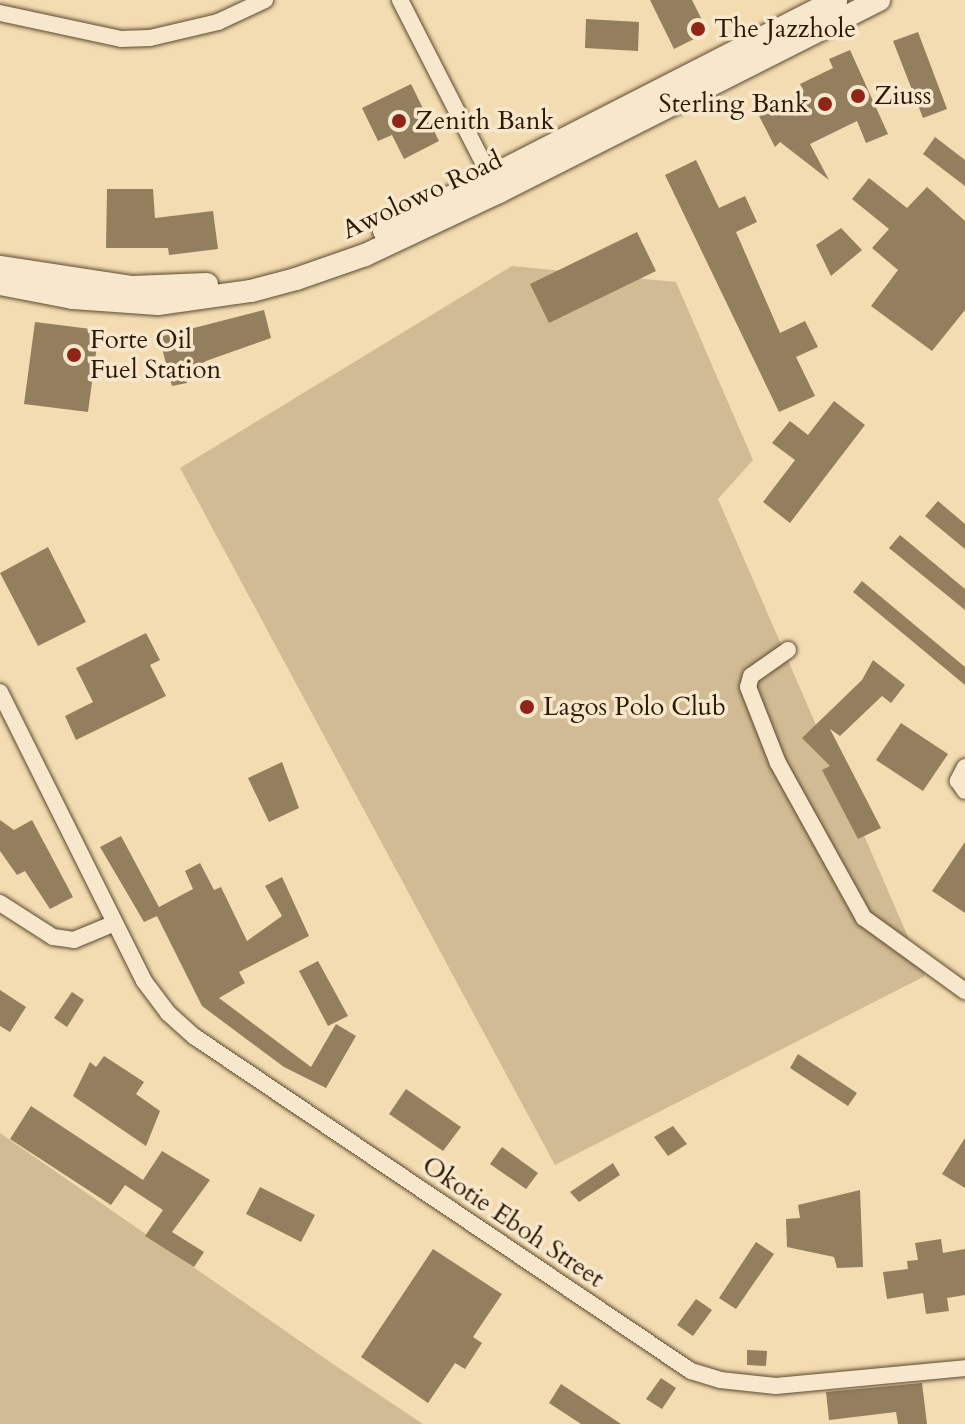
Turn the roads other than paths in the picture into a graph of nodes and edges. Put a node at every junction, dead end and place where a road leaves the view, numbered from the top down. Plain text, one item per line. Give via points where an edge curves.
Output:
1 (265, 0) edge
2 (400, 0) edge
3 (836, 0) edge
4 (879, 0) edge
5 (0, 13) edge
6 (494, 183) junction
7 (0, 267) edge
8 (0, 284) edge
9 (788, 650) dead end
10 (0, 692) edge
11 (965, 767) edge
12 (965, 791) edge
13 (0, 903) edge
14 (115, 923) junction
15 (965, 991) edge
16 (965, 1368) edge

1 - 5 street via 180,35 150,38 121,39
2 - 6 street
3 - 6 main road, Awolowo Road
4 - 6 main road, Awolowo Road
6 - 7 main road, Awolowo Road via 330,256 234,281 132,287
6 - 8 main road, Awolowo Road via 365,255 251,291 158,304 73,298
9 - 15 street via 751,676 748,687 778,763 864,918
10 - 14 street, Okotie Eboh Street
11 - 12 street via 958,781
13 - 14 street via 53,937 74,940
14 - 16 street, Okotie Eboh Street via 144,981 195,1037 691,1371 776,1386

